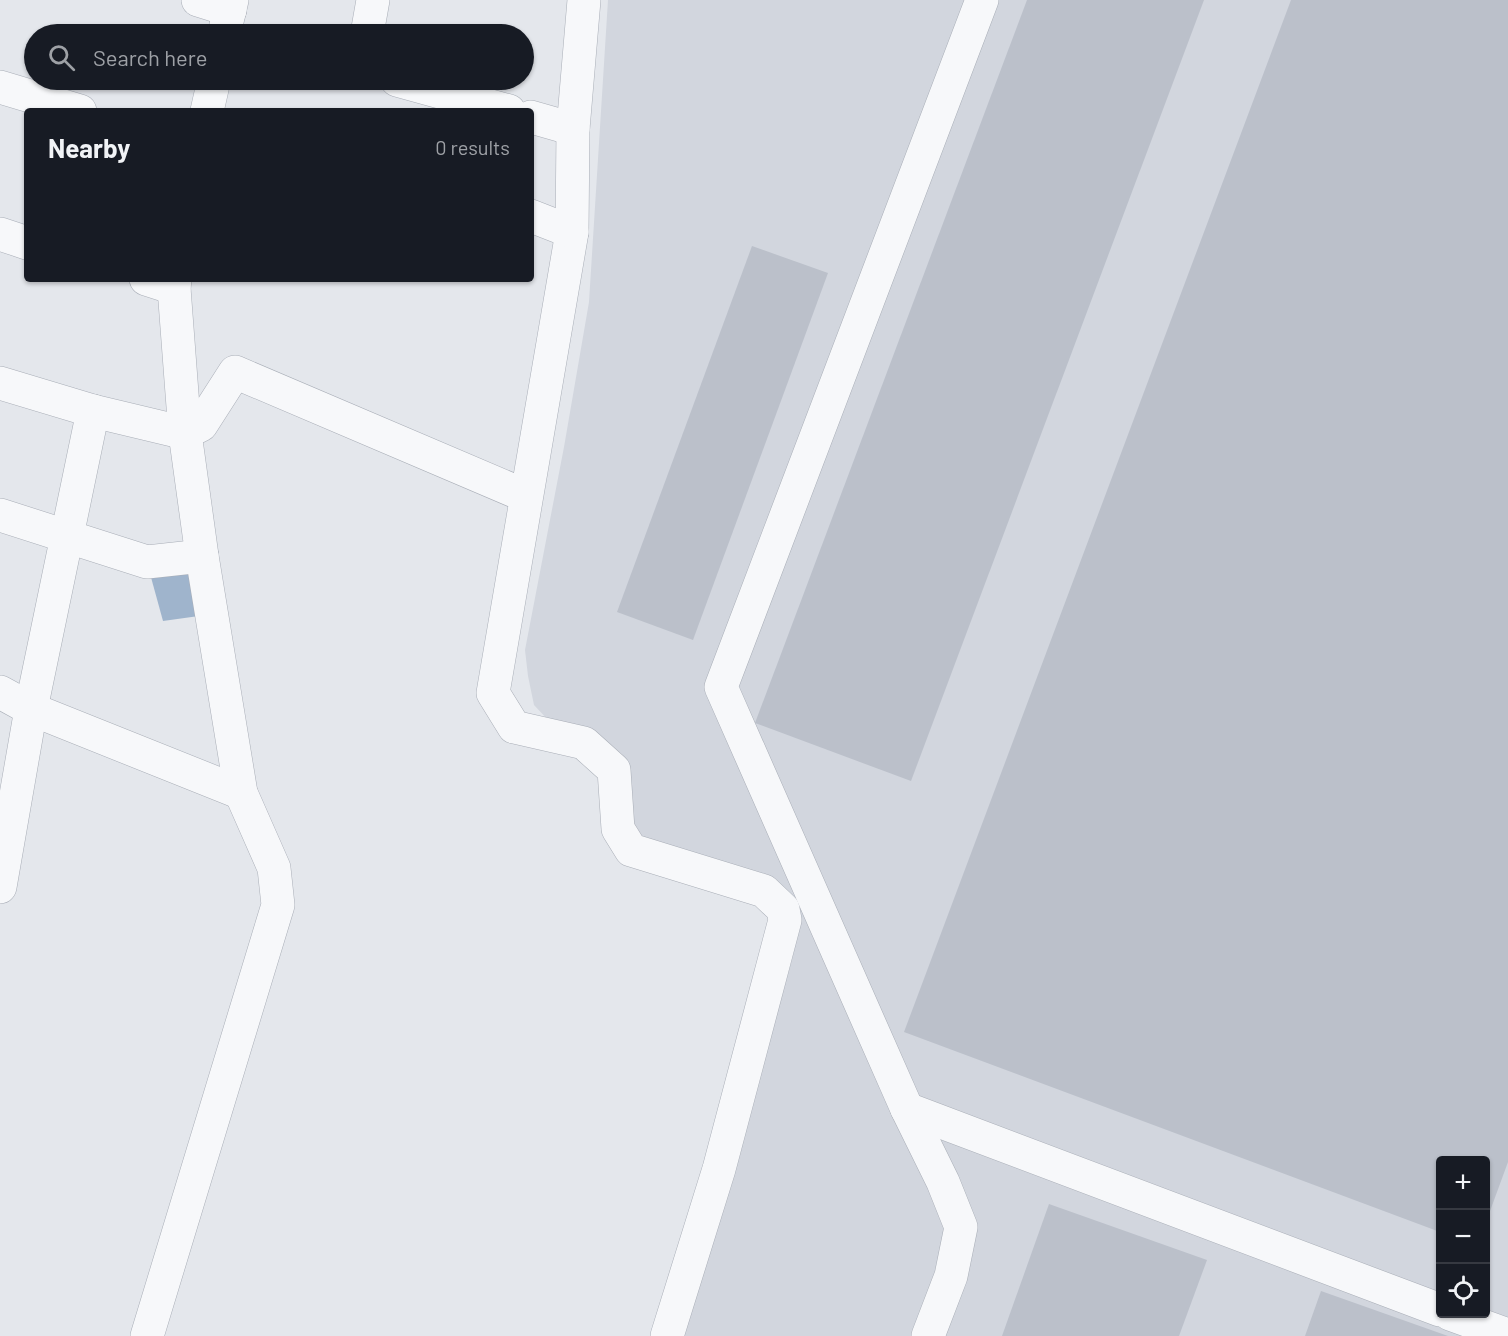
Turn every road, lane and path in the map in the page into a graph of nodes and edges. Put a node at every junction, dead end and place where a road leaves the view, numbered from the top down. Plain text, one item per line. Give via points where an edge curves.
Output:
1 (198, 0) edge
2 (373, 0) edge
3 (584, 0) edge
4 (982, 0) edge
5 (229, 15) edge
6 (369, 24) edge
7 (0, 87) edge
8 (212, 90) edge
9 (433, 90) edge
10 (70, 108) edge
11 (208, 108) edge
12 (498, 108) edge
13 (534, 118) edge
14 (573, 129) junction
15 (534, 217) edge
16 (572, 232) junction
17 (0, 234) edge
18 (24, 242) edge
19 (165, 282) edge
20 (0, 383) edge
21 (93, 411) junction
22 (185, 433) junction
23 (526, 496) junction
24 (0, 515) edge
25 (67, 536) junction
26 (202, 556) junction
27 (0, 692) edge
28 (31, 709) junction
29 (241, 793) junction
30 (0, 887) edge
31 (907, 1109) junction
32 (1436, 1308) edge
33 (1461, 1318) edge
34 (1507, 1334) edge
35 (147, 1336) edge
36 (667, 1336) edge
37 (928, 1336) edge

1 - 5 street
2 - 6 street
3 - 14 street
4 - 31 street via 721,687
7 - 10 street
8 - 11 street
9 - 12 street
13 - 14 street
14 - 16 street
15 - 16 street
16 - 23 street
17 - 18 street
19 - 22 street
20 - 21 street
21 - 22 street
21 - 25 street
22 - 23 street via 201,425 235,372
22 - 26 street
23 - 36 street via 493,693 514,727 584,743 614,770 618,829 631,850 765,891 783,909 785,920 719,1169
24 - 25 street
25 - 26 street via 147,562
25 - 28 street
26 - 29 street
27 - 28 street
28 - 29 street
28 - 30 street
29 - 35 street via 274,868 278,905
31 - 32 street
31 - 37 street via 961,1227 951,1276
33 - 34 street

